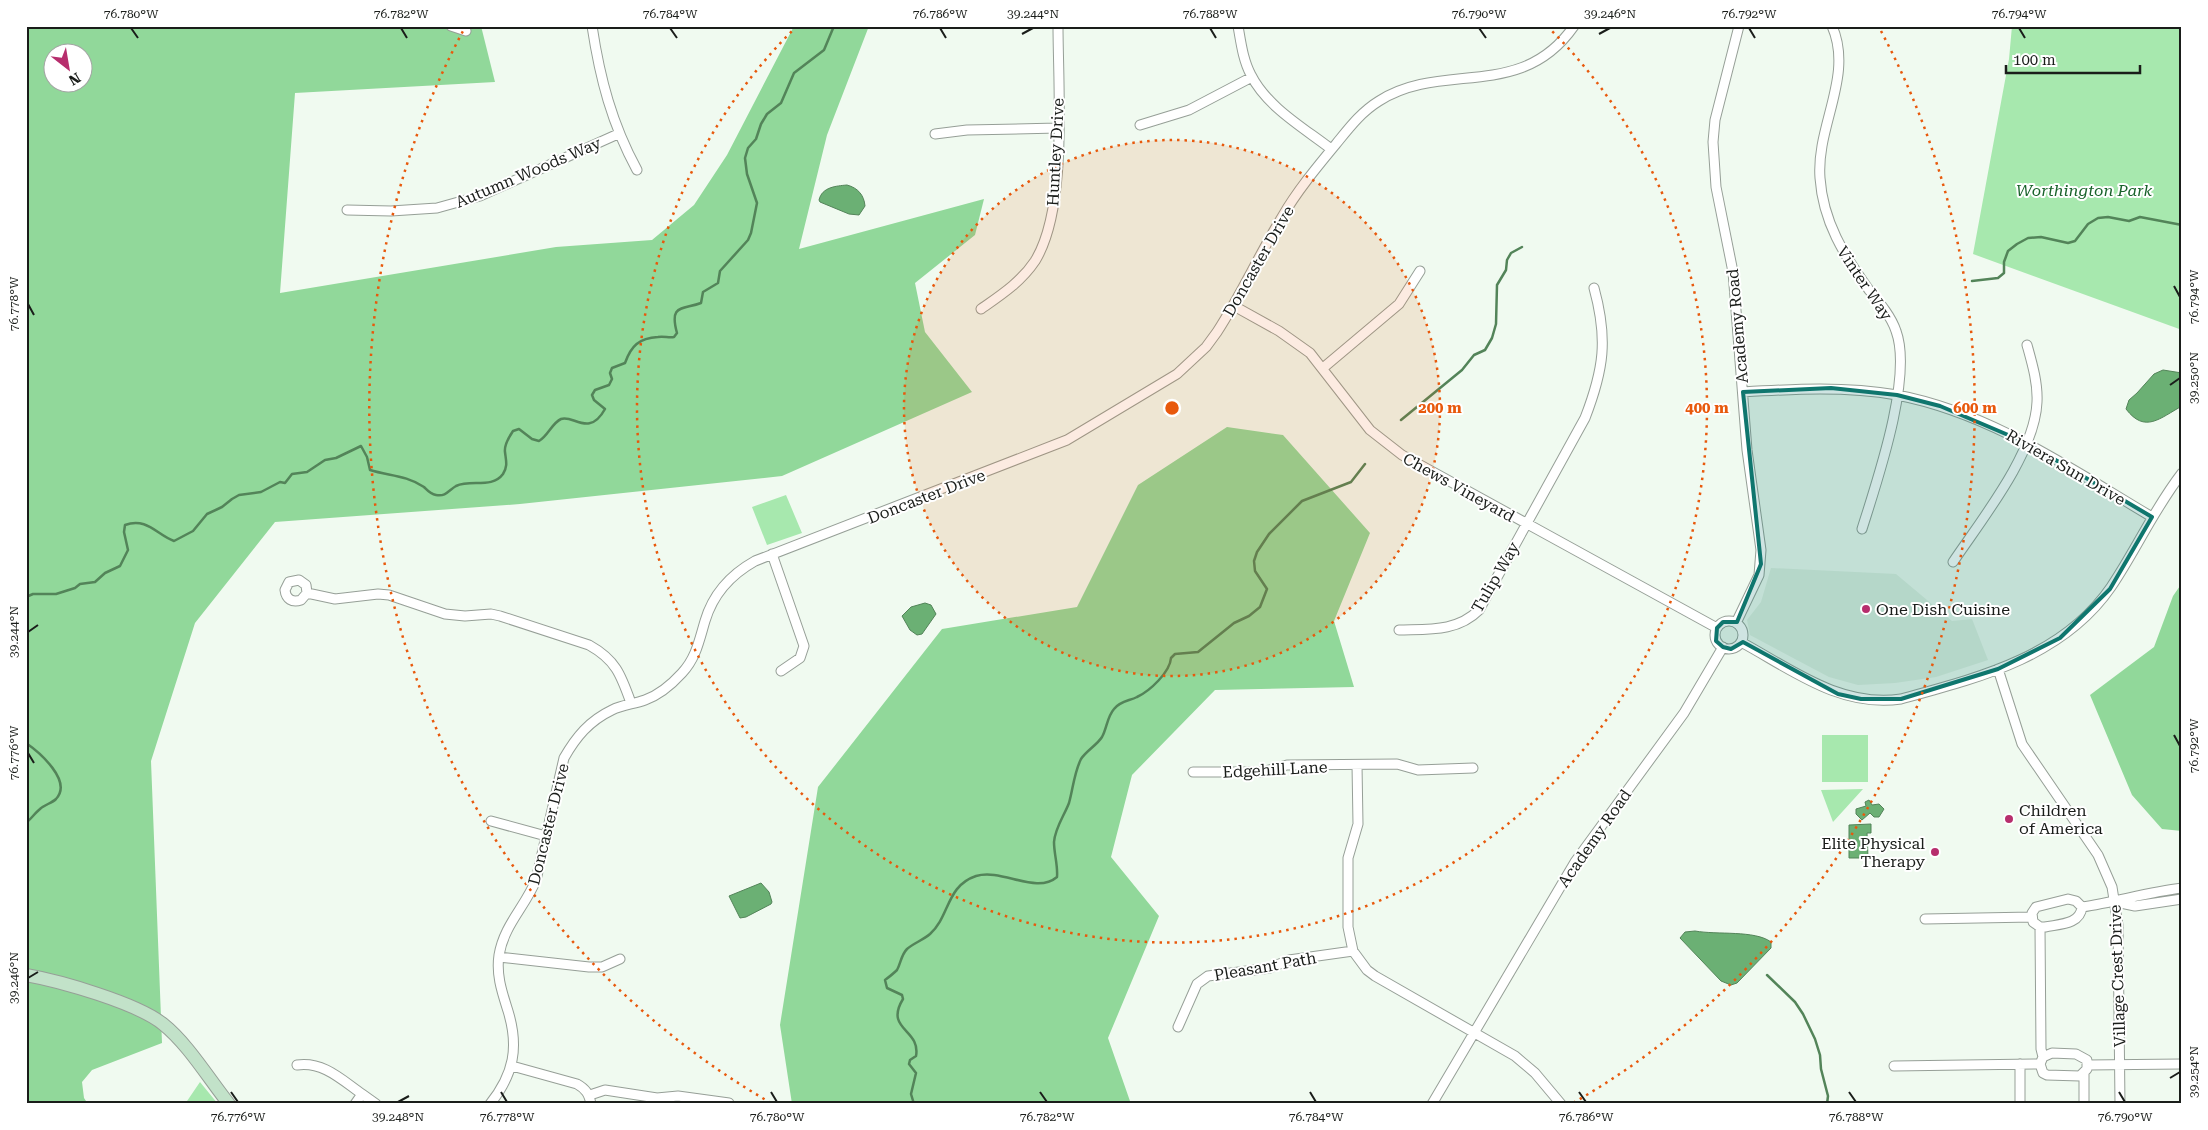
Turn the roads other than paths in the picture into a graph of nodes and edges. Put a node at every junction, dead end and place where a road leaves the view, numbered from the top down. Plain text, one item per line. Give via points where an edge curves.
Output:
1 (451, 26) edge
2 (592, 26) edge
3 (1058, 26) edge
4 (1238, 26) edge
5 (1574, 26) edge
6 (1739, 26) edge
7 (1832, 26) edge
8 (466, 31) dead end
9 (1252, 77) junction
10 (1140, 125) dead end
11 (1058, 128) junction
12 (618, 134) junction
13 (935, 134) dead end
14 (1331, 150) junction
15 (637, 170) dead end
16 (347, 210) dead end
17 (1420, 271) dead end
18 (1594, 288) dead end
19 (1234, 306) junction
20 (981, 309) dead end
21 (2027, 345) dead end
22 (1323, 368) junction
23 (1743, 392) junction
24 (1897, 395) junction
25 (2027, 443) junction
26 (2182, 474) edge
27 (2152, 517) junction
28 (1526, 523) junction
29 (1862, 529) dead end
30 (772, 554) junction
31 (1953, 562) dead end
32 (307, 593) dead end
33 (1736, 623) junction
34 (1717, 628) junction
35 (1399, 630) dead end
36 (1741, 642) junction
37 (1723, 648) junction
38 (1998, 669) junction
39 (781, 671) dead end
40 (631, 703) junction
41 (1357, 765) junction
42 (1473, 768) dead end
43 (1193, 772) dead end
44 (491, 822) dead end
45 (546, 836) junction
46 (2182, 888) edge
47 (2182, 899) edge
48 (2116, 902) junction
49 (2082, 907) junction
50 (2032, 917) junction
51 (1925, 919) dead end
52 (2040, 927) junction
53 (1353, 951) junction
54 (499, 957) junction
55 (620, 960) dead end
56 (26, 975) edge
57 (1178, 1027) dead end
58 (1474, 1034) junction
59 (2042, 1060) junction
60 (2020, 1064) junction
61 (2119, 1064) junction
62 (2182, 1064) edge
63 (297, 1065) dead end
64 (2088, 1065) junction
65 (512, 1066) junction
66 (1894, 1066) dead end
67 (2084, 1074) junction
68 (362, 1094) junction
69 (590, 1100) edge
70 (729, 1103) edge
71 (229, 1104) edge
72 (355, 1104) edge
73 (376, 1104) edge
74 (490, 1104) edge
75 (1432, 1104) edge
76 (1560, 1104) edge
77 (2020, 1104) edge
78 (2084, 1104) edge
79 (2120, 1104) edge

1 - 8 street
2 - 12 street
3 - 11 street, Huntley Drive
4 - 9 street
5 - 14 street, Doncaster Drive via 1550,53 1516,71 1400,90 1361,115
6 - 23 street, Academy Road via 1715,120 1713,158 1733,272
7 - 24 street, Vinter Way via 1840,69 1822,140 1822,196 1826,215 1840,247 1896,329 1902,359
9 - 10 street via 1189,110
9 - 14 street via 1274,104
11 - 13 street
11 - 20 street, Huntley Drive via 1054,202 1043,245 1022,278
12 - 15 street
12 - 16 street, Autumn Woods Way via 480,196 457,203 417,210
14 - 19 street, Doncaster Drive via 1282,216
17 - 22 street via 1399,304
18 - 28 street, Tulip Way via 1601,314 1603,356 1593,396 1585,418
19 - 22 street, Chews Vineyard via 1297,343
19 - 30 street, Doncaster Drive via 1206,347 1177,374 1089,428 1049,448
21 - 25 street via 2037,399 2033,428
22 - 28 street, Chews Vineyard via 1355,412 1385,443 1414,463
23 - 24 street, Riviera Sun Drive via 1832,388
23 - 33 street, Academy Road via 1761,564 1754,589
24 - 25 street, Riviera Sun Drive via 1971,417
24 - 29 street, Vinter Way via 1886,448
25 - 27 street, Riviera Sun Drive
25 - 31 street
26 - 27 street
27 - 38 street via 2110,589 2079,623 2042,650
28 - 34 street, Chews Vineyard
28 - 35 street, Tulip Way via 1479,610 1471,618 1450,627
30 - 39 street via 804,646 800,658
30 - 40 street, Doncaster Drive via 742,568 719,590 708,611 694,658 682,673 654,696
32 - 40 street via 335,599 389,595 455,616 500,616 589,645 616,666
33 - 34 street via 1723,622
33 - 36 street via 1743,634
34 - 37 street via 1716,641
36 - 37 street via 1731,649
36 - 38 street via 1821,686 1861,699 1900,699
37 - 58 street, Academy Road via 1684,713 1575,862
38 - 48 street, Village Crest Drive via 2022,744 2098,855
40 - 45 street, Doncaster Drive via 598,718 574,741 559,772
41 - 42 street, Edgehill Lane via 1397,764 1418,770
41 - 43 street, Edgehill Lane via 1287,765 1262,772
41 - 53 street via 1358,824 1348,858 1348,927
44 - 45 street
45 - 54 street, Doncaster Drive via 531,893 505,930
46 - 48 street via 2135,895
47 - 48 street via 2135,906
48 - 49 street
48 - 61 street, Village Crest Drive
49 - 50 street via 2072,900 2050,903 2036,907
49 - 52 street via 2079,917 2072,922
50 - 51 street
50 - 52 street
52 - 59 street
53 - 57 street, Pleasant Path via 1289,960 1270,968 1208,976 1196,984
53 - 58 street via 1375,976
54 - 55 street via 589,967 602,967
54 - 65 street, Doncaster Drive via 501,990 513,1030
56 - 71 street via 79,988 153,1017 176,1037
58 - 75 street, Academy Road
58 - 76 street via 1524,1063
59 - 60 street
59 - 64 street via 2052,1053 2076,1054 2084,1057
59 - 67 street via 2043,1073 2047,1075
60 - 66 street
60 - 77 street
61 - 62 street
61 - 64 street
61 - 79 street, Village Crest Drive
63 - 68 street via 316,1064 325,1068
64 - 67 street
65 - 69 street via 577,1084 583,1087
65 - 74 street, Doncaster Drive
67 - 78 street
68 - 72 street
68 - 73 street
69 - 70 street via 605,1090 657,1098 678,1096

